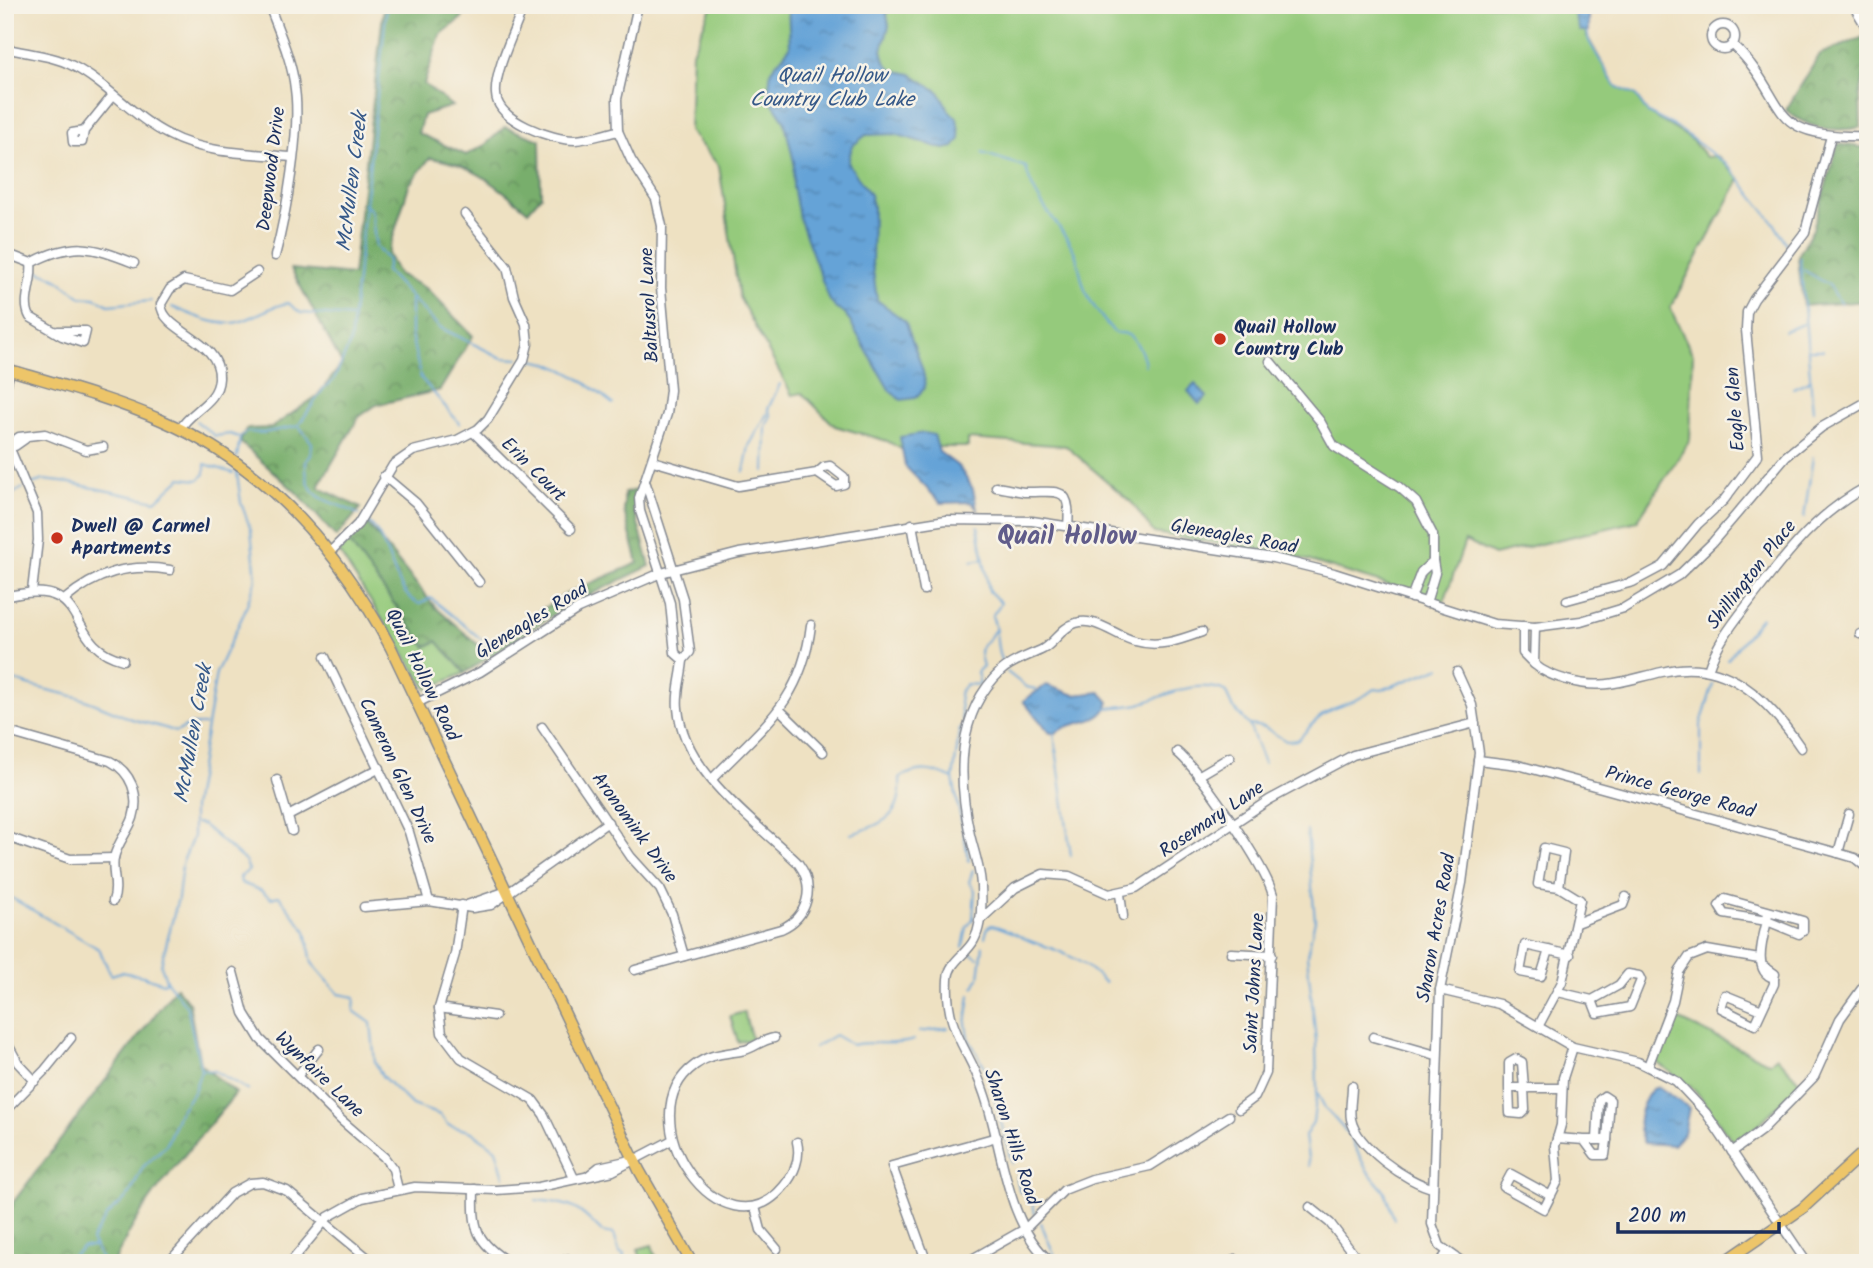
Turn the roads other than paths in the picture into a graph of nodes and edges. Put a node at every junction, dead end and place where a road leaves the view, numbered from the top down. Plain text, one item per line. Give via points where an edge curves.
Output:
1 (269, 5) edge
2 (524, 5) edge
3 (638, 5) edge
4 (1853, 5) edge
5 (1868, 30) edge
6 (1732, 44) dead end
7 (5, 48) edge
8 (113, 95) junction
9 (84, 131) dead end
10 (618, 131) junction
11 (1831, 136) junction
12 (1868, 136) edge
13 (291, 157) junction
14 (464, 214) dead end
15 (5, 253) edge
16 (275, 256) dead end
17 (31, 263) junction
18 (134, 263) dead end
19 (257, 272) dead end
20 (58, 331) dead end
21 (1270, 360) dead end
22 (7, 368) edge
23 (5, 393) edge
24 (1868, 401) edge
25 (180, 429) junction
26 (473, 432) junction
27 (7, 441) edge
28 (103, 447) dead end
29 (653, 461) junction
30 (817, 473) dead end
31 (384, 476) junction
32 (646, 484) junction
33 (1868, 486) edge
34 (996, 487) dead end
35 (912, 524) junction
36 (1068, 526) junction
37 (571, 529) dead end
38 (331, 551) junction
39 (1433, 561) junction
40 (673, 569) junction
41 (170, 570) dead end
42 (661, 573) junction
43 (479, 582) dead end
44 (924, 590) dead end
45 (32, 591) junction
46 (5, 597) edge
47 (1411, 598) junction
48 (64, 600) junction
49 (1567, 600) dead end
50 (1426, 603) junction
51 (811, 625) dead end
52 (1522, 626) junction
53 (1535, 627) junction
54 (1202, 632) dead end
55 (325, 657) dead end
56 (123, 660) dead end
57 (683, 660) junction
58 (1534, 664) junction
59 (1708, 670) junction
60 (1457, 672) dead end
61 (417, 703) junction
62 (779, 709) junction
63 (1475, 723) junction
64 (542, 727) dead end
65 (5, 732) edge
66 (1801, 748) dead end
67 (823, 752) dead end
68 (1177, 752) dead end
69 (1230, 757) dead end
70 (1478, 760) junction
71 (380, 768) junction
72 (1198, 776) junction
73 (712, 779) junction
74 (277, 780) dead end
75 (1849, 814) dead end
76 (288, 816) junction
77 (608, 822) junction
78 (1232, 825) junction
79 (292, 831) dead end
80 (5, 836) edge
81 (1838, 853) junction
82 (114, 858) junction
83 (1868, 869) edge
84 (1559, 887) junction
85 (507, 891) junction
86 (1120, 894) junction
87 (1626, 897) dead end
88 (113, 901) dead end
89 (429, 901) junction
90 (464, 905) junction
91 (364, 907) dead end
92 (1768, 911) junction
93 (1124, 916) dead end
94 (979, 921) junction
95 (1767, 921) junction
96 (1576, 923) junction
97 (1549, 950) junction
98 (1231, 953) dead end
99 (1570, 955) junction
100 (684, 956) junction
101 (1272, 956) junction
102 (1759, 959) junction
103 (635, 970) dead end
104 (233, 972) dead end
105 (1868, 980) edge
106 (1440, 990) junction
107 (1558, 992) junction
108 (1591, 1000) junction
109 (439, 1008) junction
110 (1762, 1010) junction
111 (495, 1016) dead end
112 (1539, 1025) junction
113 (1373, 1037) dead end
114 (71, 1038) dead end
115 (774, 1038) dead end
116 (5, 1039) edge
117 (1573, 1047) junction
118 (319, 1049) dead end
119 (1436, 1055) junction
120 (1648, 1066) junction
121 (299, 1074) junction
122 (35, 1081) junction
123 (1352, 1086) dead end
124 (1509, 1088) junction
125 (1524, 1088) junction
126 (1562, 1088) junction
127 (1239, 1109) dead end
128 (5, 1111) edge
129 (1229, 1116) dead end
130 (997, 1137) junction
131 (673, 1140) junction
132 (1584, 1140) junction
133 (1597, 1140) junction
134 (1607, 1140) junction
135 (796, 1142) dead end
136 (1556, 1142) junction
137 (1868, 1148) edge
138 (1732, 1152) junction
139 (1859, 1157) junction
140 (635, 1159) junction
141 (1868, 1167) edge
142 (574, 1178) junction
143 (1433, 1188) junction
144 (398, 1189) junction
145 (474, 1189) junction
146 (1551, 1196) junction
147 (755, 1207) junction
148 (1310, 1207) dead end
149 (324, 1222) junction
150 (1782, 1224) junction
151 (1025, 1229) junction
152 (777, 1249) dead end
153 (1447, 1253) junction
154 (568, 1259) dead end
155 (168, 1263) edge
156 (290, 1263) edge
157 (374, 1263) edge
158 (510, 1263) edge
159 (556, 1263) edge
160 (692, 1263) edge
161 (927, 1263) edge
162 (965, 1263) edge
163 (1052, 1263) edge
164 (1360, 1263) edge
165 (1440, 1263) edge
166 (1464, 1263) edge
167 (1723, 1263) edge
168 (1807, 1263) edge

1 - 13 street, Deepwood Drive via 295,88
2 - 10 street via 496,83 502,111 516,122 567,140
3 - 10 street, Baltusrol Lane via 617,99
4 - 5 street
6 - 11 street via 1750,63 1784,118 1801,129
7 - 8 street via 65,62
8 - 9 street
8 - 13 street via 156,128 182,141
10 - 29 street, Baltusrol Lane via 656,200 662,222 670,390
11 - 12 street
11 - 49 street, Eagle Glen via 1805,232 1747,312 1758,455 1663,566 1633,582
13 - 16 street, Deepwood Drive
14 - 26 street via 504,261 528,334 521,366 488,419
15 - 17 street
17 - 18 street via 55,250 78,247 98,248
17 - 20 street via 27,312 38,323
19 - 25 street via 230,290 184,280 170,289 161,304 166,316 212,354 218,369 213,395
21 - 39 street via 1320,421 1334,446 1416,502 1433,535
22 - 23 street
22 - 25 main road, Quail Hollow Road via 103,398
24 - 53 street, Gleneagles Road via 1822,427 1786,456 1712,543 1666,585 1609,613
25 - 38 main road, Quail Hollow Road via 251,473
26 - 31 street via 405,455
26 - 37 street, Erin Court
27 - 28 street via 45,434 86,450
27 - 45 street via 37,513
29 - 30 street via 738,486
29 - 32 street, Baltusrol Lane
31 - 38 street via 358,524
31 - 43 street via 416,503
32 - 40 street
32 - 42 street, Baltusrol Lane via 639,498 640,511
33 - 59 street, Shillington Place via 1825,513 1796,541 1718,643
34 - 36 street via 1060,492 1068,502
35 - 36 street, Gleneagles Road via 1006,519
35 - 40 street, Gleneagles Road via 714,557
35 - 44 street
36 - 47 street, Gleneagles Road via 1273,558
38 - 61 main road, Quail Hollow Road via 374,616
39 - 47 street via 1421,572
39 - 50 street via 1435,573
40 - 42 street, Gleneagles Road
40 - 57 street via 688,619 690,652
41 - 48 street via 142,565 120,570 78,588
42 - 57 street, Baltusrol Lane via 674,619 675,653
42 - 61 street, Gleneagles Road via 578,609 480,672
45 - 46 street
45 - 48 street via 47,591
47 - 50 street, Gleneagles Road
48 - 56 street via 93,644
50 - 52 street, Gleneagles Road via 1481,621
51 - 62 street via 801,675
52 - 53 street, Gleneagles Road
52 - 58 street via 1523,653
53 - 58 street
54 - 94 street, Sharon Hills Road via 1169,643 1147,644 1090,622 1076,622 1046,647 1003,670 983,693 969,719 962,760 966,810 981,881
55 - 71 street, Cameron Glen Drive
57 - 73 street via 678,696 681,727 692,755
58 - 59 street via 1550,675 1599,686 1624,684 1668,670
59 - 66 street via 1751,688
60 - 63 street, Sharon Acres Road
61 - 85 main road, Quail Hollow Road
62 - 67 street
62 - 73 street
63 - 70 street, Sharon Acres Road
63 - 78 street, Rosemary Lane via 1353,755
64 - 77 street, Aronomink Drive
65 - 82 street via 110,761 127,773 133,787 134,814
68 - 72 street, Saint Johns Lane
69 - 72 street
70 - 81 street, Prince George Road via 1518,765
70 - 106 street, Sharon Acres Road via 1462,883
71 - 76 street
71 - 89 street, Cameron Glen Drive via 416,849
72 - 78 street, Saint Johns Lane
73 - 100 street via 798,863 807,878 808,897 800,915 786,926
74 - 76 street
75 - 81 street
76 - 79 street
77 - 85 street
77 - 100 street, Aronomink Drive via 667,902
78 - 86 street, Rosemary Lane via 1140,887
78 - 101 street, Saint Johns Lane via 1270,884 1275,906
80 - 82 street via 69,859
81 - 83 street, Prince George Road via 1855,858
82 - 88 street via 117,887
84 - 84 street via 1538,884 1544,848 1564,853
84 - 96 street via 1580,900
85 - 90 street
85 - 140 main road, Quail Hollow Road
86 - 93 street
86 - 94 street via 1101,892 1069,876 1043,874 1015,888
87 - 96 street via 1623,905
89 - 90 street
89 - 91 street
90 - 109 street
92 - 95 street
92 - 95 street via 1803,921 1803,931 1799,934
92 - 95 street via 1725,899 1719,906 1724,914
94 - 130 street, Sharon Hills Road via 975,939 948,975 950,1011 954,1034 982,1087
95 - 102 street
96 - 99 street
97 - 97 street via 1525,945 1520,972 1541,976
97 - 99 street
98 - 101 street
99 - 107 street
100 - 103 street
101 - 127 street, Saint Johns Lane via 1264,1079 1255,1097
102 - 110 street via 1769,978 1774,978
102 - 120 street via 1707,950 1689,957 1679,972
104 - 121 street, Wynfaire Lane via 253,1029
105 - 138 street via 1840,1019 1820,1068 1806,1087
106 - 112 street via 1499,1004
106 - 119 street, Sharon Acres Road
107 - 108 street
107 - 112 street
108 - 108 street via 1619,985 1628,974 1641,980 1630,1007 1597,1013
109 - 111 street
109 - 142 street via 442,1033 454,1053 539,1107
110 - 110 street via 1755,1025 1721,1009 1726,995
112 - 117 street
113 - 119 street
114 - 122 street
115 - 131 street via 747,1049 715,1054 693,1066 670,1101
116 - 122 street
117 - 120 street
117 - 126 street
118 - 121 street
119 - 143 street, Sharon Acres Road
120 - 138 street via 1691,1095
121 - 144 street, Wynfaire Lane via 341,1120 390,1163
122 - 128 street
123 - 143 street via 1351,1118 1359,1138 1409,1180
124 - 125 street
124 - 125 street via 1508,1109 1516,1115 1525,1110
124 - 125 street via 1508,1063 1516,1059 1522,1062
125 - 126 street
126 - 136 street
129 - 151 street via 1150,1167 1064,1189
130 - 151 street, Sharon Hills Road
130 - 161 street via 892,1166
131 - 140 street
131 - 147 street via 688,1172 714,1197 743,1210
132 - 133 street
132 - 134 street via 1600,1157 1605,1155
132 - 136 street
133 - 134 street
133 - 134 street via 1599,1100 1604,1096 1610,1100
135 - 147 street via 798,1159 792,1174 782,1188
136 - 146 street via 1558,1181
137 - 139 main road
138 - 150 street
139 - 141 street
139 - 150 main road
140 - 142 street
140 - 160 main road, Quail Hollow Road
142 - 145 street via 539,1187
143 - 153 street, Sharon Acres Road via 1432,1230
144 - 145 street
144 - 149 street via 342,1206
145 - 158 street via 476,1230 484,1243
146 - 146 street via 1544,1209 1504,1187 1511,1174
147 - 152 street via 761,1230
148 - 164 street via 1326,1218
149 - 155 street via 277,1185 250,1183 232,1193
149 - 156 street
149 - 157 street
150 - 167 main road
150 - 168 street
151 - 162 street
151 - 163 street, Sharon Hills Road
153 - 165 street
153 - 166 street
154 - 159 street

